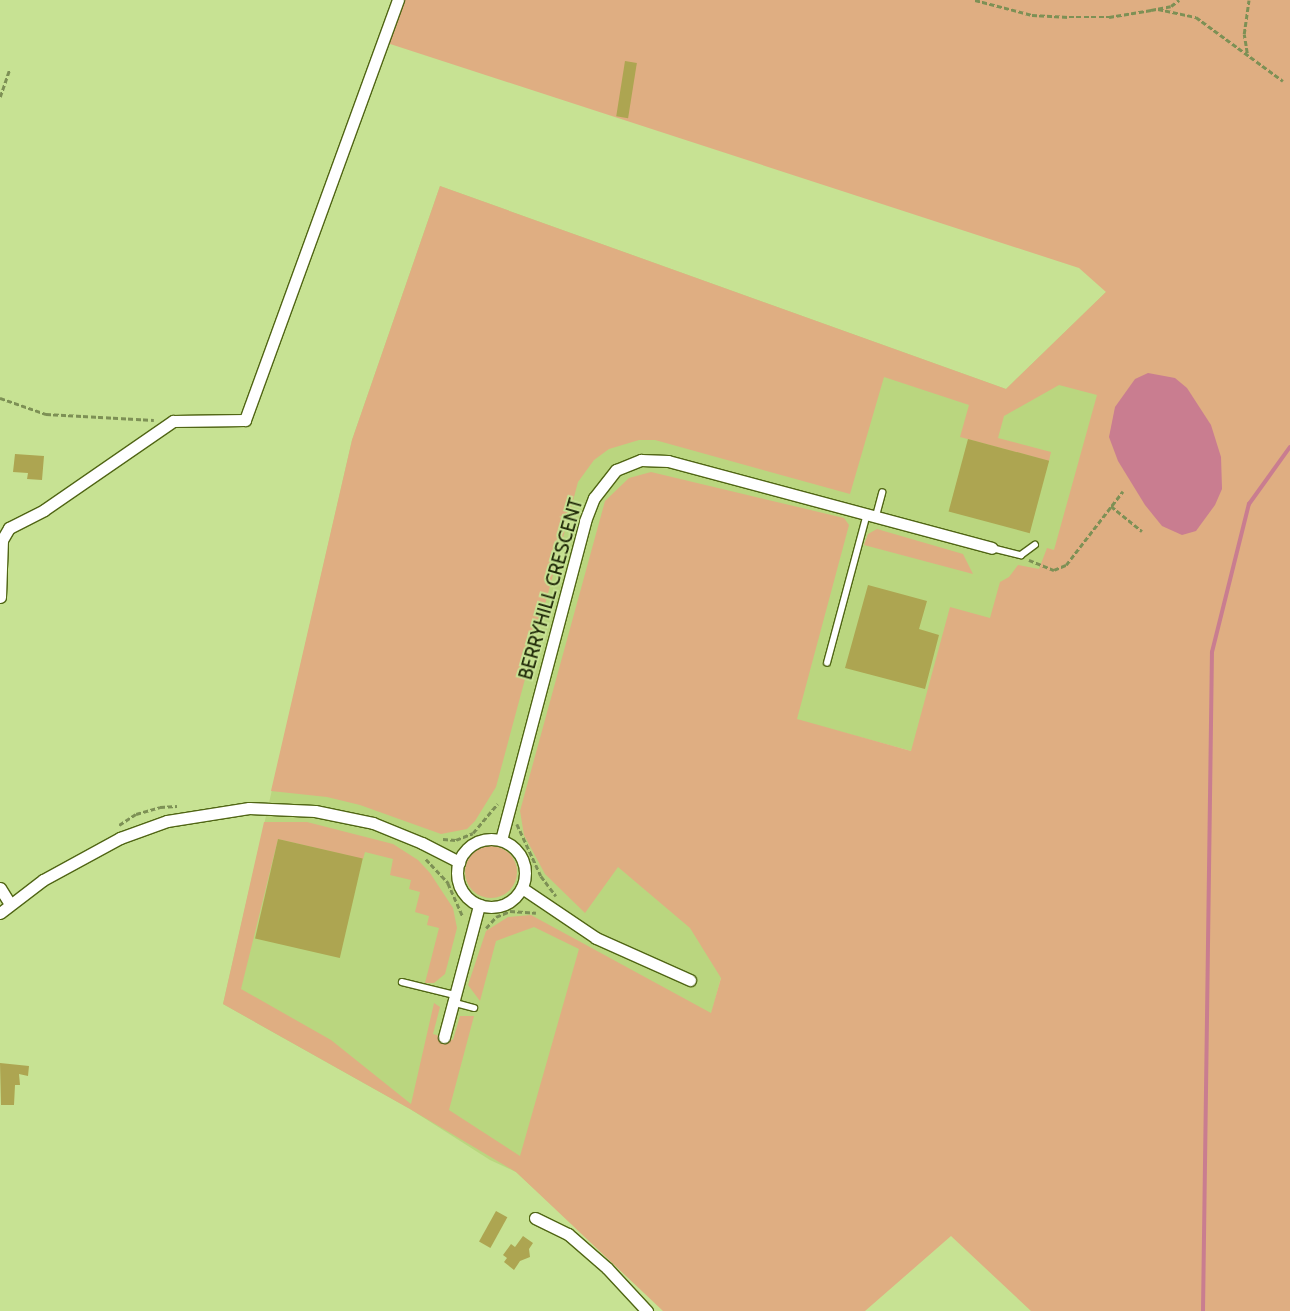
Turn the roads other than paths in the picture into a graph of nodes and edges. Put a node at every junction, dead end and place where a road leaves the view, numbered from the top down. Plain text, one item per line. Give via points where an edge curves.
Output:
1 (398, 0) edge
2 (882, 493) dead end
3 (872, 515) junction
4 (1035, 545) dead end
5 (992, 548) joint
6 (0, 598) edge
7 (827, 663) dead end
8 (501, 840) junction
9 (459, 862) junction
10 (0, 888) edge
11 (522, 888) junction
12 (10, 904) junction
13 (479, 906) junction
14 (0, 913) edge
15 (690, 980) dead end
16 (402, 982) dead end
17 (453, 998) junction
18 (474, 1008) dead end
19 (444, 1037) dead end
20 (535, 1218) dead end
21 (647, 1311) edge

1 - 6 street via 245,420 173,421 44,510 9,528 2,540
2 - 3 lane
3 - 5 street, BERRYHILL CRESCENT
3 - 7 lane
3 - 8 street, BERRYHILL CRESCENT via 668,461 641,460 616,470 594,498 585,520
4 - 5 lane via 1028,553 1017,555
8 - 9 street via 490,839 471,846
8 - 11 street via 520,854 526,877
9 - 12 street via 394,831 358,820 315,812 249,808 189,816 144,829 76,860
9 - 13 street via 458,883 470,900
10 - 12 street
11 - 13 street via 508,903 499,907
11 - 15 street via 596,938
12 - 14 street
13 - 17 street
16 - 17 lane
17 - 18 lane
17 - 19 street
20 - 21 street via 568,1234 607,1268

